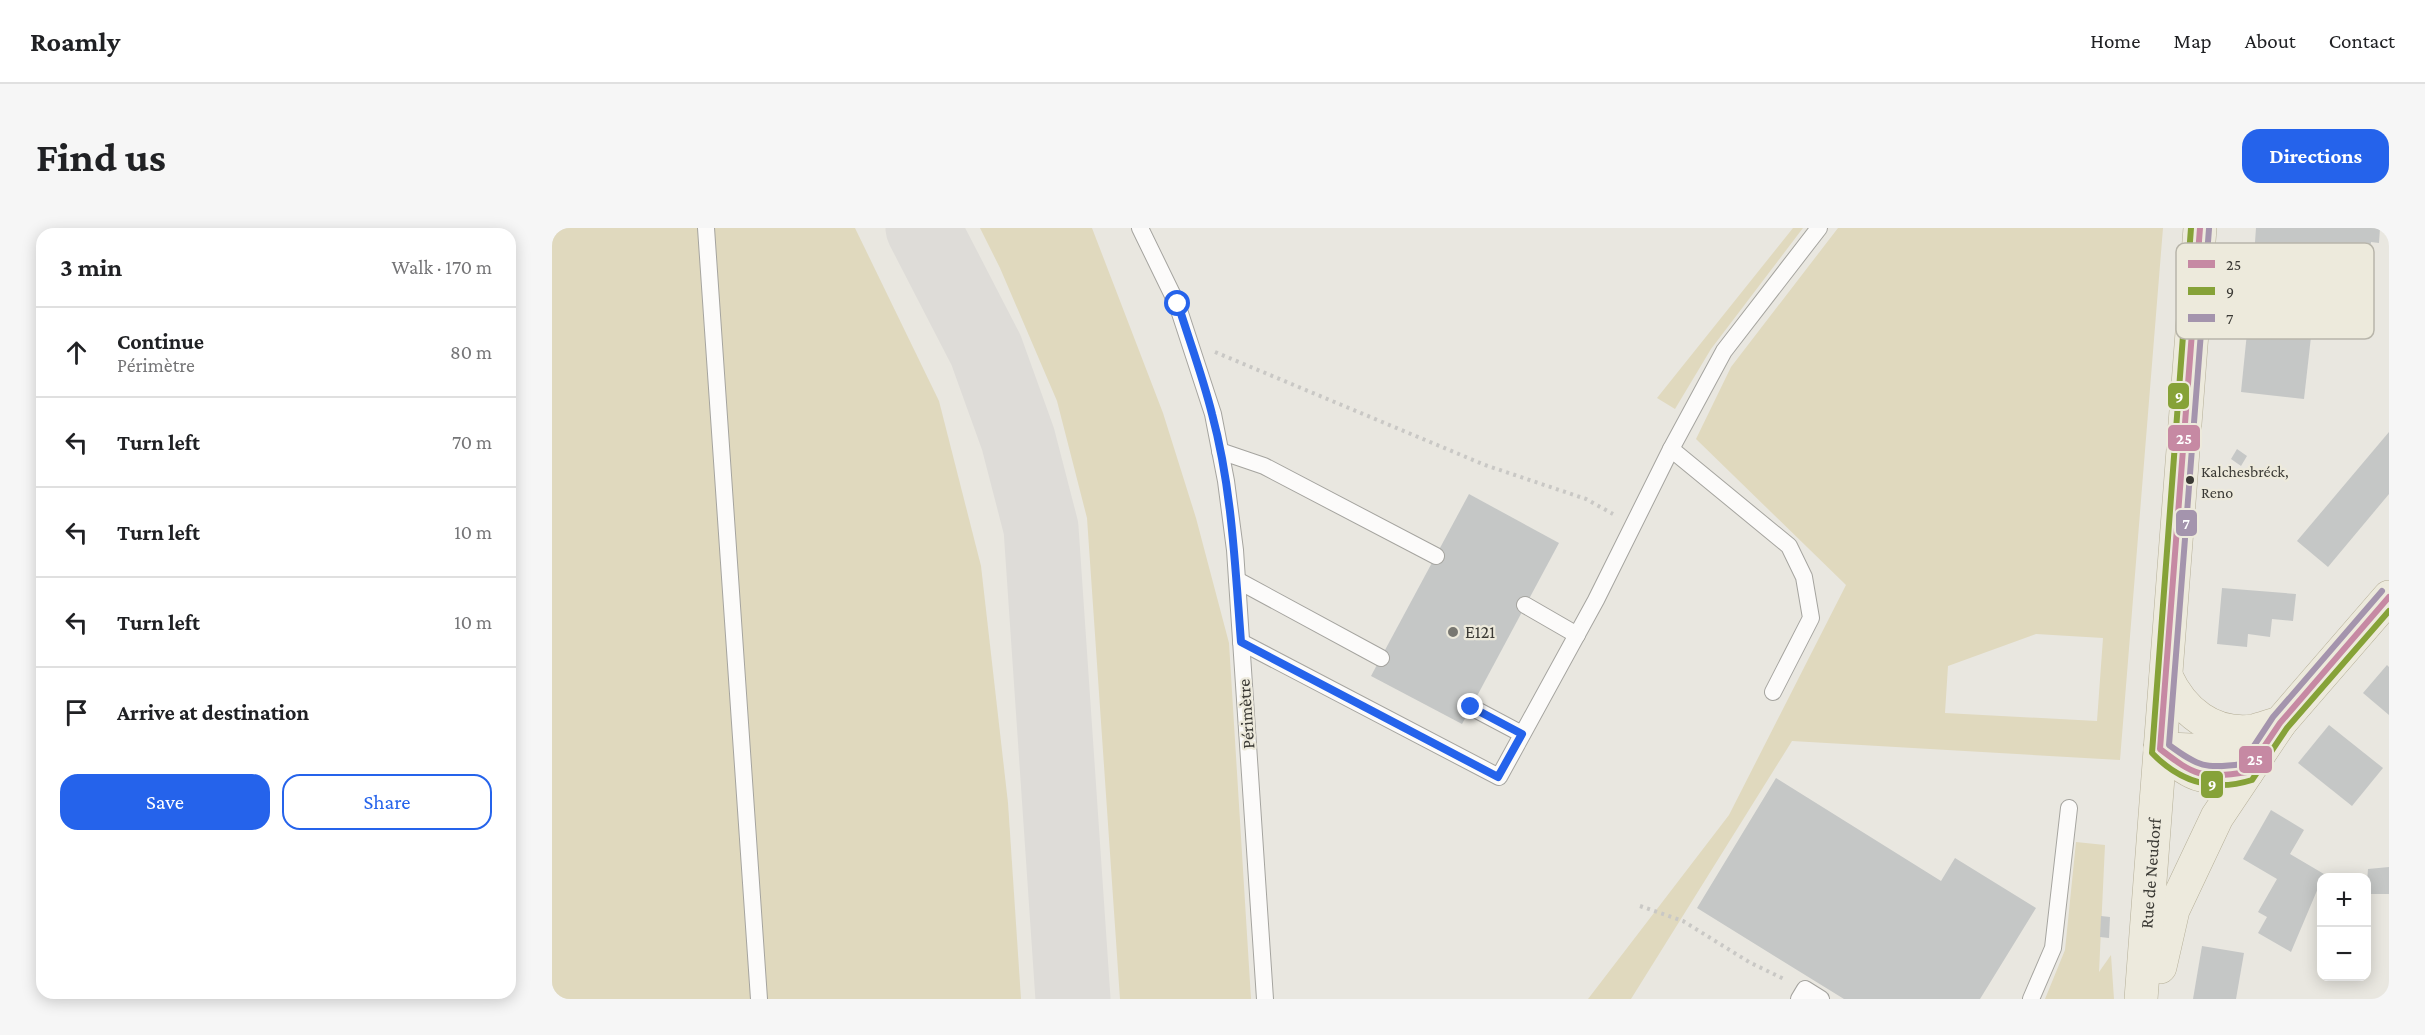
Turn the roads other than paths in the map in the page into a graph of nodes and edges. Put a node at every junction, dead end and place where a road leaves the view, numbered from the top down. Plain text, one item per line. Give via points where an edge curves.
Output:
1 (706, 228) edge
2 (1140, 228) edge
3 (1819, 228) edge
4 (2200, 228) edge
5 (2199, 243) edge
6 (2192, 339) edge
7 (1671, 449) junction
8 (1220, 451) junction
9 (1436, 556) dead end
10 (1237, 580) junction
11 (2389, 597) edge
12 (1526, 605) dead end
13 (1577, 635) junction
14 (1241, 642) junction
15 (1381, 658) dead end
16 (2166, 676) junction
17 (1773, 692) dead end
18 (1471, 707) dead end
19 (2280, 723) junction
20 (1522, 734) junction
21 (2160, 749) junction
22 (2247, 772) junction
23 (2069, 808) dead end
24 (759, 999) edge
25 (1265, 999) edge
26 (1799, 999) edge
27 (1821, 999) edge
28 (2031, 999) edge
29 (2141, 999) edge
30 (2156, 999) edge

1 - 24 lane
2 - 8 lane, Périmètre via 1178,304
3 - 7 lane via 1724,351
4 - 5 main road
6 - 16 main road
7 - 13 lane
7 - 17 lane via 1789,546 1804,577 1811,618
8 - 9 lane via 1264,466
8 - 10 lane, Périmètre
10 - 14 lane, Périmètre
10 - 15 lane
11 - 19 main road, Rue de Neudorf
12 - 13 lane
13 - 20 lane
14 - 20 lane via 1498,777
14 - 25 lane, Périmètre
16 - 19 main road via 2174,695 2197,718 2213,727 2253,731
16 - 21 main road
18 - 20 lane
19 - 21 main road, Rue de Neudorf via 2238,747
19 - 22 main road, Rue de Neudorf
21 - 22 main road via 2192,774 2212,777
21 - 29 main road, Rue de Neudorf
22 - 30 main road, Rue de Neudorf via 2217,816 2173,910
23 - 28 lane via 2053,948
26 - 27 lane via 1805,989

